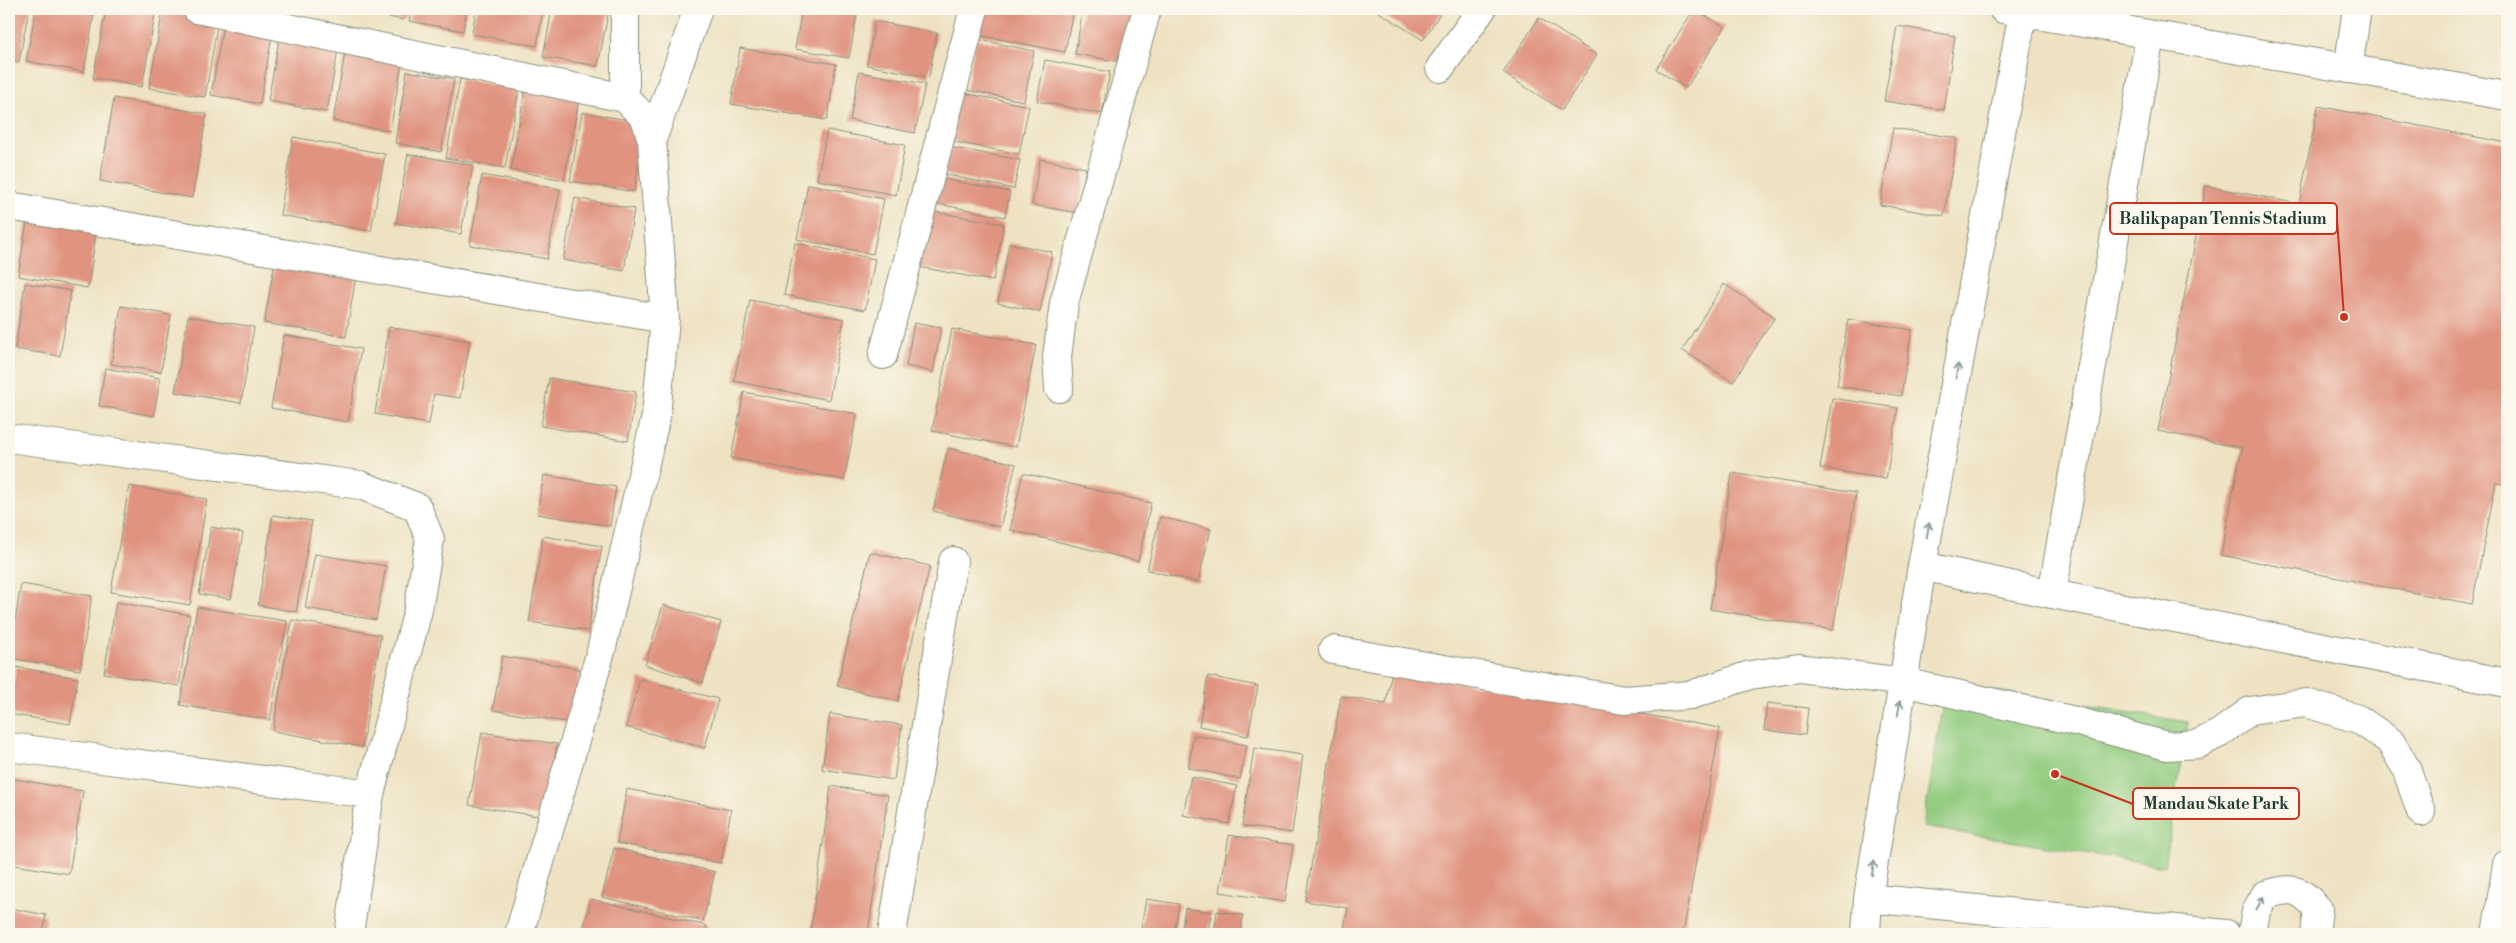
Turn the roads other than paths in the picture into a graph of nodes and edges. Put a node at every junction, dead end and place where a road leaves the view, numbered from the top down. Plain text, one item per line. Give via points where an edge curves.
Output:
1 (197, 9) edge
2 (625, 9) edge
3 (698, 9) edge
4 (974, 9) edge
5 (1147, 9) edge
6 (1482, 9) edge
7 (2357, 9) edge
8 (2013, 10) edge
9 (2150, 36) junction
10 (1440, 68) dead end
11 (2348, 69) junction
12 (2507, 96) edge
13 (625, 98) junction
14 (652, 140) junction
15 (9, 206) edge
16 (665, 319) junction
17 (882, 355) dead end
18 (1059, 388) dead end
19 (9, 438) edge
20 (953, 561) dead end
21 (1922, 566) junction
22 (2052, 594) junction
23 (1333, 650) dead end
24 (1903, 682) junction
25 (2507, 683) edge
26 (9, 746) edge
27 (370, 794) junction
28 (2421, 812) dead end
29 (2507, 864) edge
30 (1868, 898) junction
31 (349, 934) edge
32 (519, 934) edge
33 (892, 934) edge
34 (1866, 934) edge
35 (2226, 934) edge
36 (2252, 934) edge
37 (2315, 934) edge
38 (2496, 934) edge

1 - 13 street
2 - 13 street
3 - 14 street
4 - 17 street
5 - 18 street via 1064,303 1057,357
6 - 10 street
7 - 11 street
8 - 9 street
21 -> 8 street
9 - 11 street
9 - 22 street
11 - 12 street
13 - 14 street via 645,118
14 - 16 street
15 - 16 street
16 - 32 street via 656,416 604,642
19 - 27 street via 360,485 417,507 430,538 420,601
20 - 33 street
21 - 22 street
21 - 24 street
22 - 25 street
23 - 24 street via 1624,700 1691,695 1750,675 1799,668
24 - 28 street via 2075,721 2167,746 2198,744 2220,733 2250,711 2306,703 2358,719 2390,741 2406,768
30 -> 24 street
26 - 27 street
27 - 31 street
29 - 38 street
30 - 34 street
30 - 35 street
36 -> 37 street via 2256,911 2265,895 2287,888 2306,896 2318,909

